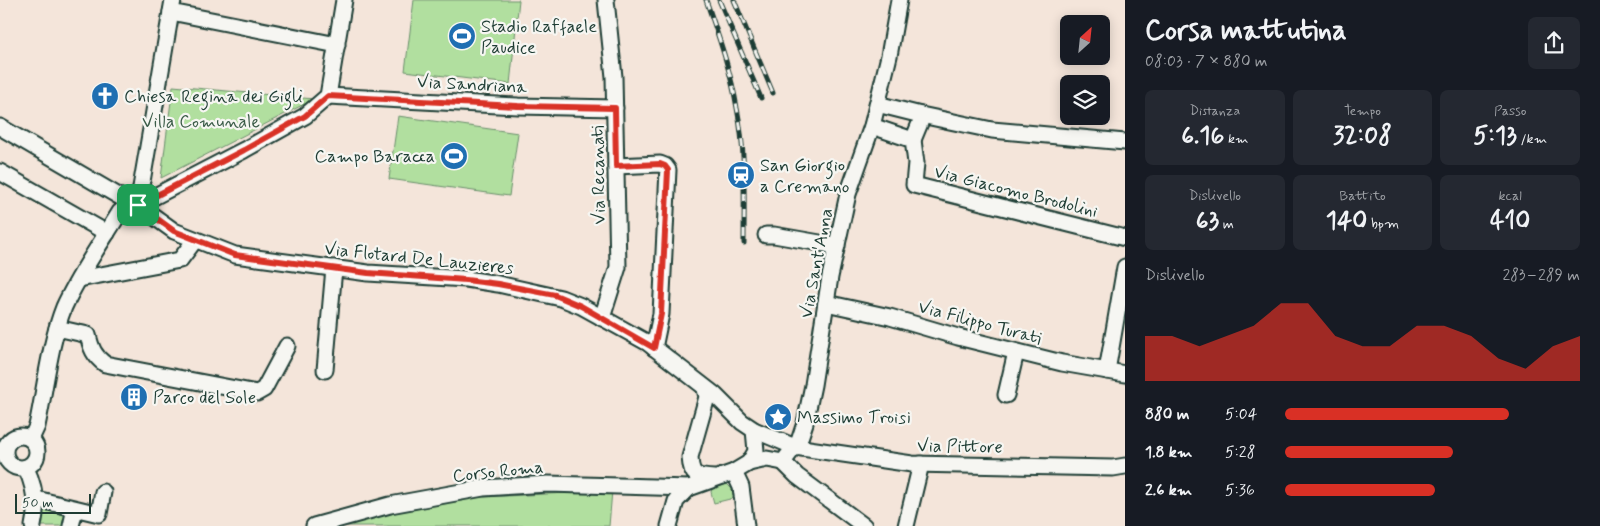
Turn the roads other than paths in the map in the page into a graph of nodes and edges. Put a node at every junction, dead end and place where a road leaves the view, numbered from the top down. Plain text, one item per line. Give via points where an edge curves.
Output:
1 (344, 0) edge
2 (606, 0) edge
3 (899, 0) edge
4 (172, 6) edge
5 (337, 45) junction
6 (328, 96) junction
7 (878, 104) junction
8 (615, 108) junction
9 (921, 115) junction
10 (0, 126) edge
11 (872, 126) junction
12 (913, 140) junction
13 (1125, 142) edge
14 (616, 166) junction
15 (0, 172) edge
16 (138, 205) junction
17 (108, 232) junction
18 (766, 235) dead end
19 (1125, 238) edge
20 (195, 240) junction
21 (837, 246) junction
22 (1125, 267) edge
23 (334, 268) junction
24 (79, 279) junction
25 (826, 303) junction
26 (602, 318) junction
27 (57, 328) junction
28 (287, 346) dead end
29 (654, 348) junction
30 (1016, 352) junction
31 (325, 370) dead end
32 (1107, 371) junction
33 (1125, 374) edge
34 (705, 389) junction
35 (1006, 395) dead end
36 (730, 410) junction
37 (703, 412) junction
38 (754, 430) junction
39 (31, 439) junction
40 (2, 445) edge
41 (795, 447) junction
42 (783, 462) junction
43 (749, 463) junction
44 (921, 464) junction
45 (1125, 466) edge
46 (26, 468) junction
47 (734, 472) junction
48 (714, 478) junction
49 (689, 488) junction
50 (103, 492) dead end
51 (36, 499) junction
52 (75, 509) junction
53 (33, 526) edge
54 (71, 526) edge
55 (314, 526) edge
56 (669, 526) edge
57 (746, 526) edge
58 (864, 526) edge
59 (906, 526) edge

1 - 5 street
2 - 8 street, Via Recanati
3 - 7 street, Via Sant'Anna
4 - 5 street
4 - 16 street
5 - 6 street
6 - 8 street, Via Sandriana
6 - 16 street via 305,116
7 - 9 street
7 - 11 street, Via Sant'Anna
8 - 14 street, Via Recanati
9 - 12 street
9 - 13 street via 992,130
10 - 16 street, Via Flotard De Lauzieres
11 - 12 street
11 - 21 street, Via Sant'Anna via 848,194
12 - 19 street, Via Giacomo Brodolini via 914,185
14 - 26 street, Via Recanati via 618,267
14 - 29 street via 660,164 668,170 661,314
15 - 17 street
16 - 17 street via 126,206
16 - 20 street, Via Flotard De Lauzieres via 174,231
17 - 24 street
18 - 21 street
20 - 23 street, Via Flotard De Lauzieres via 235,255
20 - 24 street via 180,260
21 - 25 street, Via Sant'Anna
22 - 32 street
23 - 26 street, Via Flotard De Lauzieres via 498,284 555,295
23 - 31 street
24 - 27 street
25 - 30 street, Via Filippo Turati
25 - 41 street, Via Sant'Anna via 805,423
26 - 29 street, Via Flotard De Lauzieres
27 - 28 street via 88,335 92,351 105,364 257,393 264,388
27 - 39 street via 37,426
29 - 34 street, Via Flotard De Lauzieres
30 - 32 street, Via Filippo Turati
30 - 35 street
32 - 33 street, Via Filippo Turati
34 - 36 street, Via Flotard De Lauzieres
34 - 37 street via 707,397
36 - 37 street via 718,407
36 - 38 street
37 - 48 street via 690,466 697,476
38 - 41 street, Via Pittore
38 - 43 street via 756,451
39 - 40 street via 19,436
39 - 46 street via 38,451 32,465
40 - 46 street via 9,464 17,469
41 - 42 street, Via Sant'Anna
41 - 44 street, Via Pittore
42 - 43 street via 768,459
42 - 58 street
43 - 47 street
44 - 45 street, Via Pittore
44 - 59 street
46 - 51 street
47 - 48 street
47 - 57 street via 740,487
48 - 49 street
49 - 55 street, Corso Roma via 548,484 483,488 390,505
49 - 56 street via 676,500
50 - 52 street via 99,514
51 - 52 street
51 - 53 street
52 - 54 street

